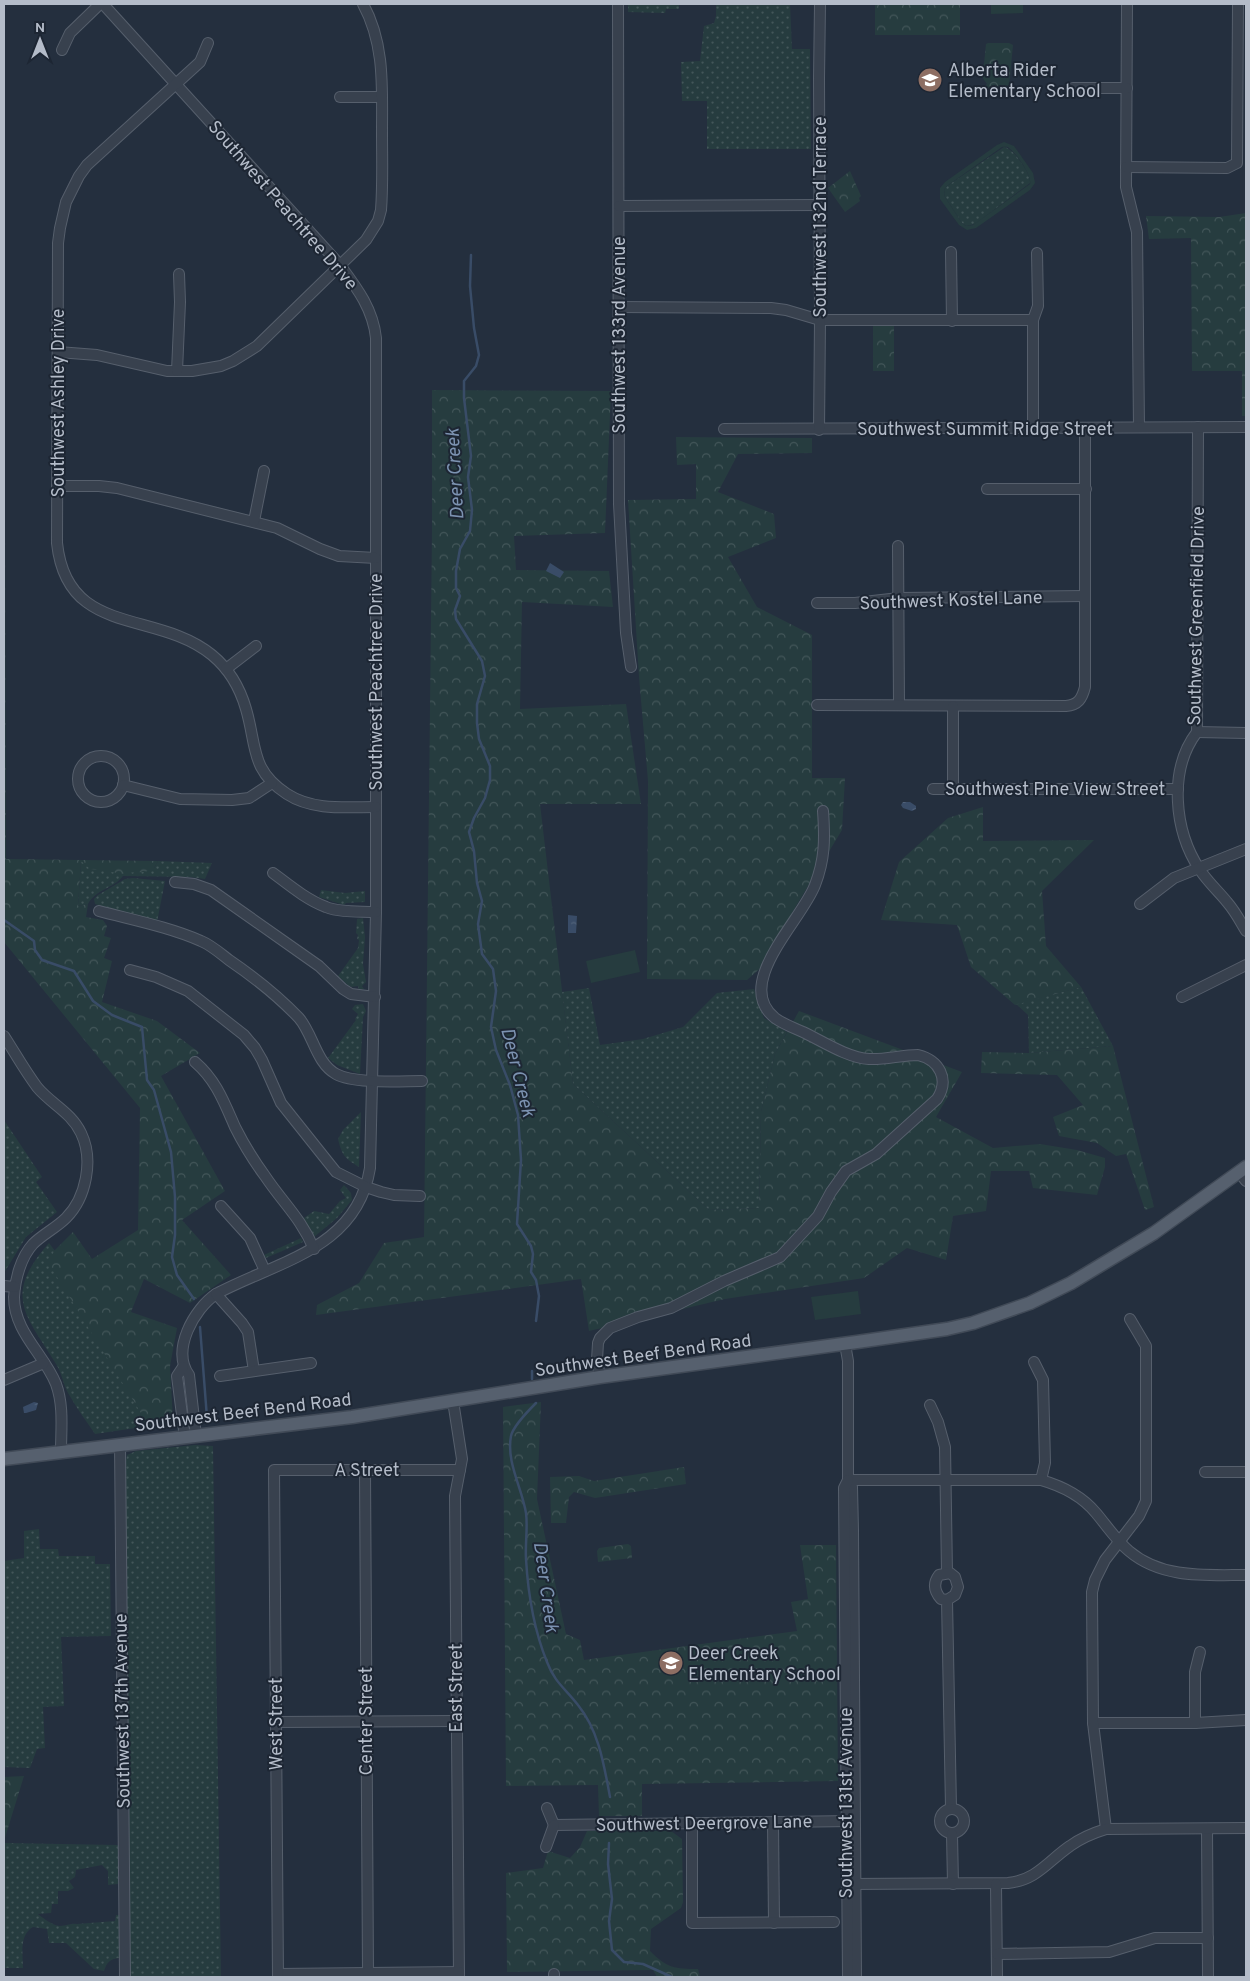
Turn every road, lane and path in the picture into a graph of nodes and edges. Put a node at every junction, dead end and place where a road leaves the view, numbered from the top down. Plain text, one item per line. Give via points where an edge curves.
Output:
1 (102, 4) edge
2 (363, 4) edge
3 (618, 4) edge
4 (820, 4) edge
5 (1127, 4) edge
6 (1238, 4) edge
7 (208, 43) dead end
8 (62, 50) dead end
9 (176, 84) junction
10 (1073, 88) dead end
11 (1127, 88) junction
12 (340, 97) dead end
13 (382, 97) junction
14 (1126, 167) junction
15 (820, 205) junction
16 (619, 206) junction
17 (951, 252) dead end
18 (1037, 253) dead end
19 (340, 265) junction
20 (179, 274) dead end
21 (619, 307) junction
22 (820, 320) junction
23 (1033, 320) junction
24 (952, 321) junction
25 (58, 352) junction
26 (177, 371) junction
27 (1198, 427) junction
28 (1246, 427) edge
29 (1034, 428) junction
30 (1085, 428) junction
31 (1139, 428) junction
32 (724, 430) dead end
33 (819, 430) junction
34 (264, 471) dead end
35 (57, 486) junction
36 (1086, 488) junction
37 (987, 489) dead end
38 (254, 521) junction
39 (898, 546) dead end
40 (376, 558) junction
41 (1084, 596) junction
42 (899, 598) junction
43 (817, 603) dead end
44 (256, 646) dead end
45 (631, 666) dead end
46 (226, 669) junction
47 (817, 705) dead end
48 (899, 705) junction
49 (954, 706) junction
50 (1197, 732) junction
51 (1246, 734) edge
52 (272, 782) junction
53 (123, 785) junction
54 (933, 789) dead end
55 (953, 789) junction
56 (1178, 789) junction
57 (376, 807) junction
58 (823, 811) dead end
59 (1246, 849) edge
60 (1198, 868) junction
61 (273, 873) dead end
62 (175, 882) dead end
63 (1140, 904) dead end
64 (99, 911) dead end
65 (376, 912) junction
66 (1246, 931) edge
67 (1246, 965) edge
68 (130, 970) dead end
69 (375, 997) junction
70 (1182, 997) dead end
71 (4, 1036) edge
72 (195, 1062) dead end
73 (374, 1080) junction
74 (422, 1081) dead end
75 (1244, 1173) edge
76 (366, 1187) junction
77 (420, 1196) dead end
78 (221, 1206) dead end
79 (314, 1249) junction
80 (266, 1271) junction
81 (4, 1286) edge
82 (15, 1287) junction
83 (216, 1294) junction
84 (1130, 1319) dead end
85 (846, 1344) junction
86 (1034, 1362) dead end
87 (44, 1363) junction
88 (311, 1363) dead end
89 (254, 1371) junction
90 (220, 1376) dead end
91 (600, 1377) junction
92 (4, 1380) edge
93 (453, 1401) junction
94 (930, 1405) dead end
95 (190, 1437) junction
96 (120, 1444) junction
97 (60, 1452) junction
98 (4, 1459) edge
99 (274, 1470) joint
100 (365, 1470) junction
101 (460, 1470) junction
102 (1205, 1472) dead end
103 (1246, 1472) edge
104 (946, 1479) junction
105 (848, 1480) junction
106 (1041, 1480) junction
107 (1119, 1542) junction
108 (947, 1574) junction
109 (1246, 1575) edge
110 (947, 1600) junction
111 (1200, 1652) dead end
112 (1246, 1720) edge
113 (366, 1721) junction
114 (457, 1721) junction
115 (276, 1722) junction
116 (1093, 1723) junction
117 (1195, 1723) junction
118 (547, 1808) dead end
119 (951, 1808) junction
120 (850, 1821) junction
121 (773, 1823) junction
122 (692, 1824) junction
123 (554, 1825) junction
124 (1207, 1828) junction
125 (1246, 1828) edge
126 (1106, 1829) junction
127 (952, 1834) junction
128 (546, 1847) dead end
129 (851, 1884) junction
130 (953, 1884) junction
131 (996, 1884) junction
132 (834, 1922) dead end
133 (774, 1923) junction
134 (1208, 1938) junction
135 (997, 1954) junction
136 (368, 1973) junction
137 (459, 1975) edge
138 (278, 1976) edge
139 (125, 1977) edge
140 (848, 1977) edge
141 (856, 1977) edge
142 (997, 1977) edge
143 (1208, 1977) edge

1 - 8 street via 70,33
1 - 9 street, Southwest Peachtree Drive
2 - 13 street via 380,53
3 - 16 street, Southwest 133rd Avenue
4 - 15 street, Southwest 132nd Terrace
5 - 11 street
6 - 14 street via 1237,163 1227,168
7 - 9 street, Southwest Ashley Drive via 200,62
9 - 19 street, Southwest Peachtree Drive
9 - 25 street, Southwest Ashley Drive via 87,165 66,202 58,243
10 - 11 street
11 - 14 street
12 - 13 street
13 - 19 street via 381,210 366,240
14 - 31 street via 1128,200 1136,232
15 - 16 street
15 - 22 street, Southwest 132nd Terrace
16 - 21 street, Southwest 133rd Avenue
17 - 24 street
18 - 23 street via 1038,306
19 - 26 street via 269,335 246,353 208,370
19 - 40 street, Southwest Peachtree Drive via 366,303 375,330
20 - 26 street
21 - 22 street via 770,308
21 - 45 street, Southwest 133rd Avenue via 619,528
22 - 24 street
22 - 33 street, Southwest 132nd Terrace
23 - 24 street
23 - 29 street
25 - 26 street via 97,355
25 - 35 street, Southwest Ashley Drive
27 - 28 street, Southwest Summit Ridge Street
27 - 31 street, Southwest Summit Ridge Street
27 - 50 street, Southwest Greenfield Drive
29 - 30 street, Southwest Summit Ridge Street
29 - 33 street, Southwest Summit Ridge Street
30 - 31 street, Southwest Summit Ridge Street
30 - 36 street
32 - 33 street, Southwest Summit Ridge Street
34 - 38 street
35 - 38 street via 117,488
35 - 46 street, Southwest Ashley Drive via 59,557 68,582 77,593 88,604 108,614 197,645
36 - 37 street
36 - 41 street
38 - 40 street via 278,528 330,554
39 - 42 street
40 - 57 street, Southwest Peachtree Drive
41 - 42 street, Southwest Kostel Lane
41 - 49 street via 1086,687 1080,700 1066,706
42 - 43 street, Southwest Kostel Lane
42 - 48 street
44 - 46 street
46 - 52 street, Southwest Ashley Drive via 246,709 256,757
47 - 48 street
48 - 49 street
49 - 55 street
50 - 51 street
50 - 56 street, Southwest Greenfield Drive via 1185,752
52 - 53 street via 249,798 232,800 180,800
52 - 57 street, Southwest Ashley Drive via 298,800 316,805
53 - 53 street via 121,767 110,758 94,757 79,772 80,788 93,800 110,800 118,795
54 - 55 street, Southwest Pine View Street
55 - 56 street, Southwest Pine View Street
56 - 60 street, Southwest Greenfield Drive via 1182,828
57 - 65 street, Southwest Peachtree Drive
58 - 91 street via 823,860 808,901 765,969 761,986 765,1006 776,1019 852,1056 868,1059 925,1057 937,1064 941,1071 943,1086 940,1094 876,1154 846,1171 818,1216 785,1254 671,1308 610,1328 598,1344
59 - 60 street
60 - 63 street via 1165,884
60 - 66 street, Southwest Greenfield Drive
61 - 65 street via 327,908
62 - 69 street via 211,890 319,966 343,989 351,994
64 - 73 street via 203,942 247,972 288,1007 305,1026 322,1060 334,1073 342,1077
65 - 69 street, Southwest Peachtree Drive
67 - 70 street
68 - 76 street via 188,990 244,1035 262,1060 282,1103 331,1166 336,1172
69 - 73 street, Southwest Peachtree Drive
71 - 82 street via 38,1087 74,1120 82,1134 87,1165 80,1198 74,1209 28,1251
72 - 79 street via 214,1081 236,1129 264,1176 301,1222
73 - 74 street
73 - 76 street, Southwest Peachtree Drive via 372,1155
75 - 85 main road, Southwest Beef Bend Road via 1154,1233 1071,1283 1030,1303 956,1327
76 - 77 street via 394,1195
76 - 79 street, Southwest Peachtree Drive via 348,1221
78 - 80 street via 250,1238
79 - 80 street, Southwest Peachtree Drive
80 - 83 street, Southwest Peachtree Drive
81 - 82 street
82 - 87 street via 17,1317
83 - 89 street via 248,1332
83 - 95 street, Southwest Peachtree Drive via 192,1321 185,1341 183,1367 177,1376
84 - 107 street via 1146,1346 1146,1501
85 - 91 main road, Southwest Beef Bend Road
85 - 105 street, Southwest 131st Avenue
86 - 106 street via 1044,1380 1045,1463
87 - 92 street
87 - 97 street via 60,1396
88 - 89 street
89 - 90 street
91 - 93 main road, Southwest Beef Bend Road
93 - 95 main road, Southwest Beef Bend Road
93 - 101 street, East Street via 461,1449
94 - 104 street via 945,1447
95 - 96 main road, Southwest Beef Bend Road
96 - 97 main road, Southwest Beef Bend Road
96 - 139 street, Southwest 137th Avenue
97 - 98 main road, Southwest Beef Bend Road
99 - 100 street, A Street
99 - 115 street, West Street
100 - 101 street, A Street
100 - 113 street, Center Street
101 - 114 street, East Street via 455,1496
102 - 103 street
104 - 105 street
104 - 106 street
104 - 108 street
105 - 120 street, Southwest 131st Avenue via 852,1487
106 - 107 street via 1064,1488 1085,1502
107 - 109 street via 1147,1563 1177,1573
107 - 116 street via 1105,1560 1092,1592
108 - 110 street via 955,1577 958,1587 955,1595
108 - 110 street via 939,1575 935,1584 936,1594
110 - 119 street
111 - 117 street via 1195,1672
112 - 117 street
113 - 114 street
113 - 115 street
113 - 136 street, Center Street
114 - 137 street, East Street
115 - 138 street, West Street
116 - 117 street
116 - 126 street
118 - 123 street
119 - 127 street via 962,1814 964,1822 960,1830
119 - 127 street via 942,1812 939,1822 943,1830
120 - 121 street, Southwest Deergrove Lane
120 - 129 street, Southwest 131st Avenue
121 - 122 street, Southwest Deergrove Lane
121 - 133 street
122 - 123 street, Southwest Deergrove Lane
122 - 133 street via 692,1923
123 - 128 street
124 - 125 street
124 - 126 street
124 - 134 street
126 - 131 street via 1071,1846 1034,1876 1022,1882
127 - 130 street
129 - 130 street
129 - 140 street, Southwest 131st Avenue
129 - 141 street, Southwest 131st Avenue
130 - 131 street
131 - 135 street
132 - 133 street
134 - 135 street via 1155,1938 1109,1952
134 - 143 street
135 - 142 street
136 - 137 street
136 - 138 street

